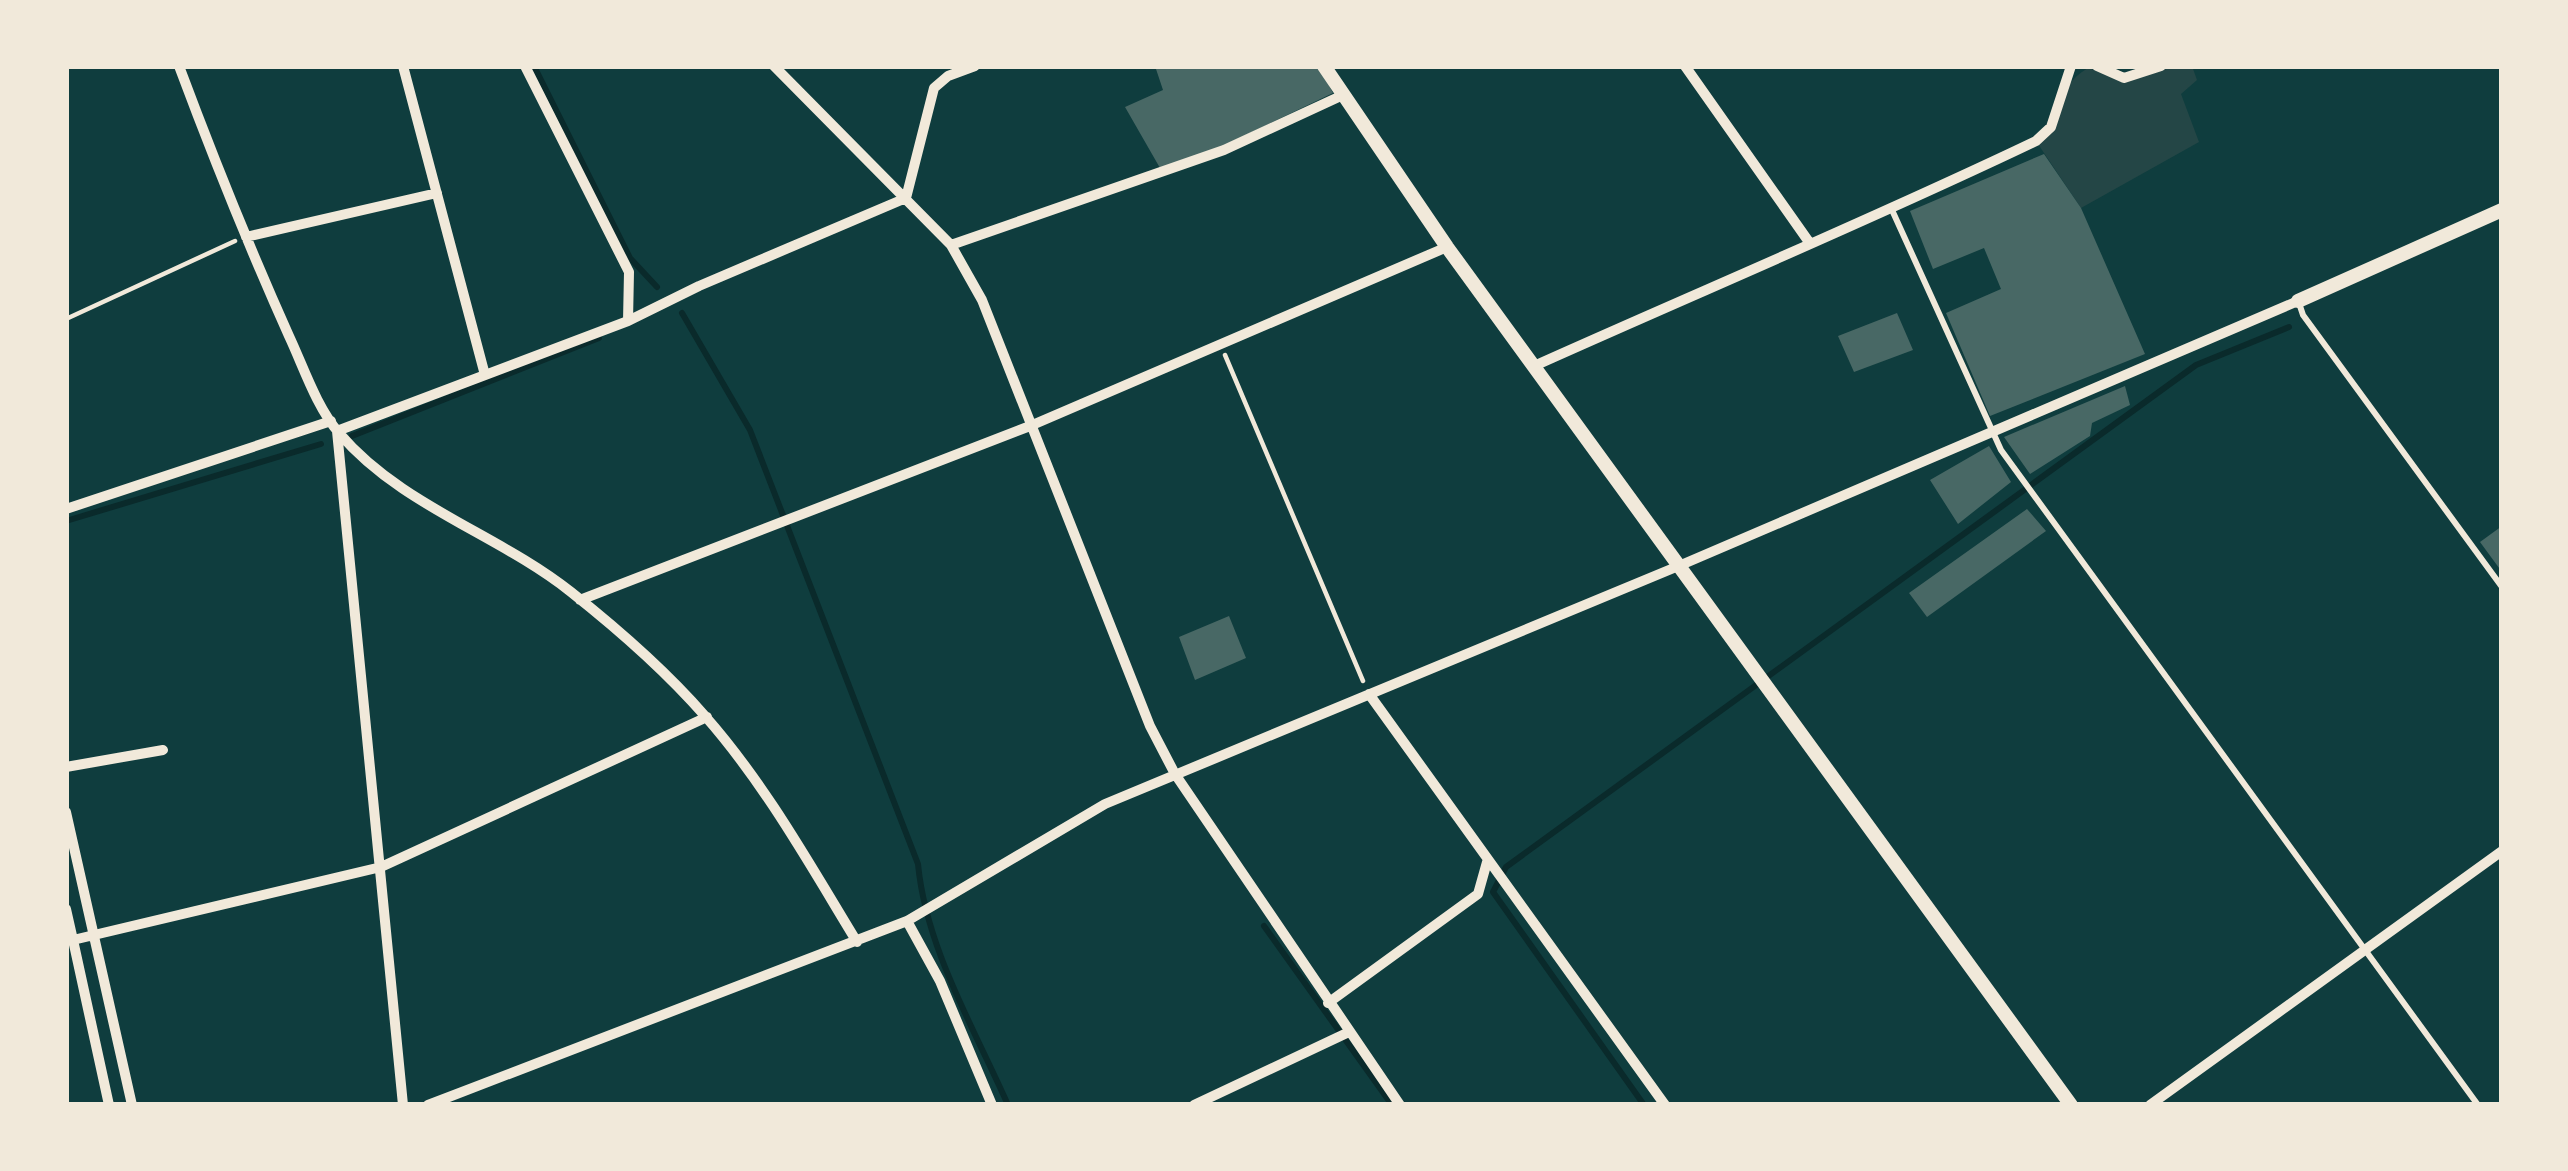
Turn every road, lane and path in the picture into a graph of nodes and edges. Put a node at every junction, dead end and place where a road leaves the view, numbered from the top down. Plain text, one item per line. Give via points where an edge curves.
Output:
1 (179, 66) edge
2 (403, 66) edge
3 (525, 66) edge
4 (774, 66) edge
5 (975, 66) edge
6 (1324, 66) edge
7 (1685, 66) edge
8 (2071, 66) edge
9 (2097, 66) edge
10 (2161, 66) edge
11 (1343, 95) junction
12 (436, 193) junction
13 (906, 198) junction
14 (1892, 210) junction
15 (2502, 210) edge
16 (246, 237) junction
17 (1810, 242) junction
18 (951, 245) junction
19 (1447, 247) junction
20 (2298, 301) junction
21 (66, 319) edge
22 (628, 321) junction
23 (1220, 344) junction
24 (1534, 366) junction
25 (484, 375) junction
26 (334, 426) junction
27 (1030, 426) junction
28 (1990, 432) junction
29 (66, 509) edge
30 (1681, 566) junction
31 (2502, 587) edge
32 (580, 600) junction
33 (1369, 694) junction
34 (706, 717) junction
35 (163, 750) dead end
36 (66, 767) edge
37 (1175, 773) junction
38 (66, 812) edge
39 (2502, 851) edge
40 (1487, 861) junction
41 (381, 867) junction
42 (66, 909) edge
43 (907, 922) junction
44 (94, 934) junction
45 (69, 940) edge
46 (857, 942) junction
47 (2367, 950) junction
48 (1328, 1003) junction
49 (1348, 1032) junction
50 (109, 1105) edge
51 (132, 1105) edge
52 (404, 1105) edge
53 (428, 1105) edge
54 (992, 1105) edge
55 (1194, 1105) edge
56 (1400, 1105) edge
57 (1665, 1105) edge
58 (2071, 1105) edge
59 (2150, 1105) edge
60 (2478, 1105) edge

1 - 16 street
2 - 12 street
3 - 22 street via 629,272
4 - 13 street
5 - 13 street via 934,88
6 - 11 street
7 - 17 street
8 - 14 street via 2051,127 2036,141
9 - 10 street via 2123,78
11 - 18 street via 1224,150
11 - 19 street
12 - 16 street
12 - 25 street
13 - 18 street
13 - 22 street
14 - 17 street
14 - 28 lane
15 - 20 street
16 - 21 path
16 - 26 street
17 - 24 street
18 - 27 street via 982,301
19 - 23 street
19 - 24 street
20 - 28 street
20 - 31 lane
22 - 25 street
23 - 27 street
23 - 33 path
24 - 30 street
25 - 26 street
26 - 29 street
26 - 32 street via 412,495
26 - 41 street
27 - 32 street
27 - 37 street
28 - 30 street
28 - 47 lane
30 - 33 street
30 - 58 street
32 - 34 street
33 - 37 street
33 - 40 street
34 - 41 street
34 - 46 street
35 - 36 street
37 - 43 street via 1105,805
37 - 48 street
38 - 44 street
39 - 47 street
40 - 48 street via 1478,894
40 - 57 street
41 - 44 street
41 - 52 street
42 - 45 street
43 - 46 street
43 - 54 street
44 - 45 street
44 - 51 street
45 - 50 street
46 - 53 street
47 - 59 street
47 - 60 lane
48 - 49 street
49 - 55 street
49 - 56 street

